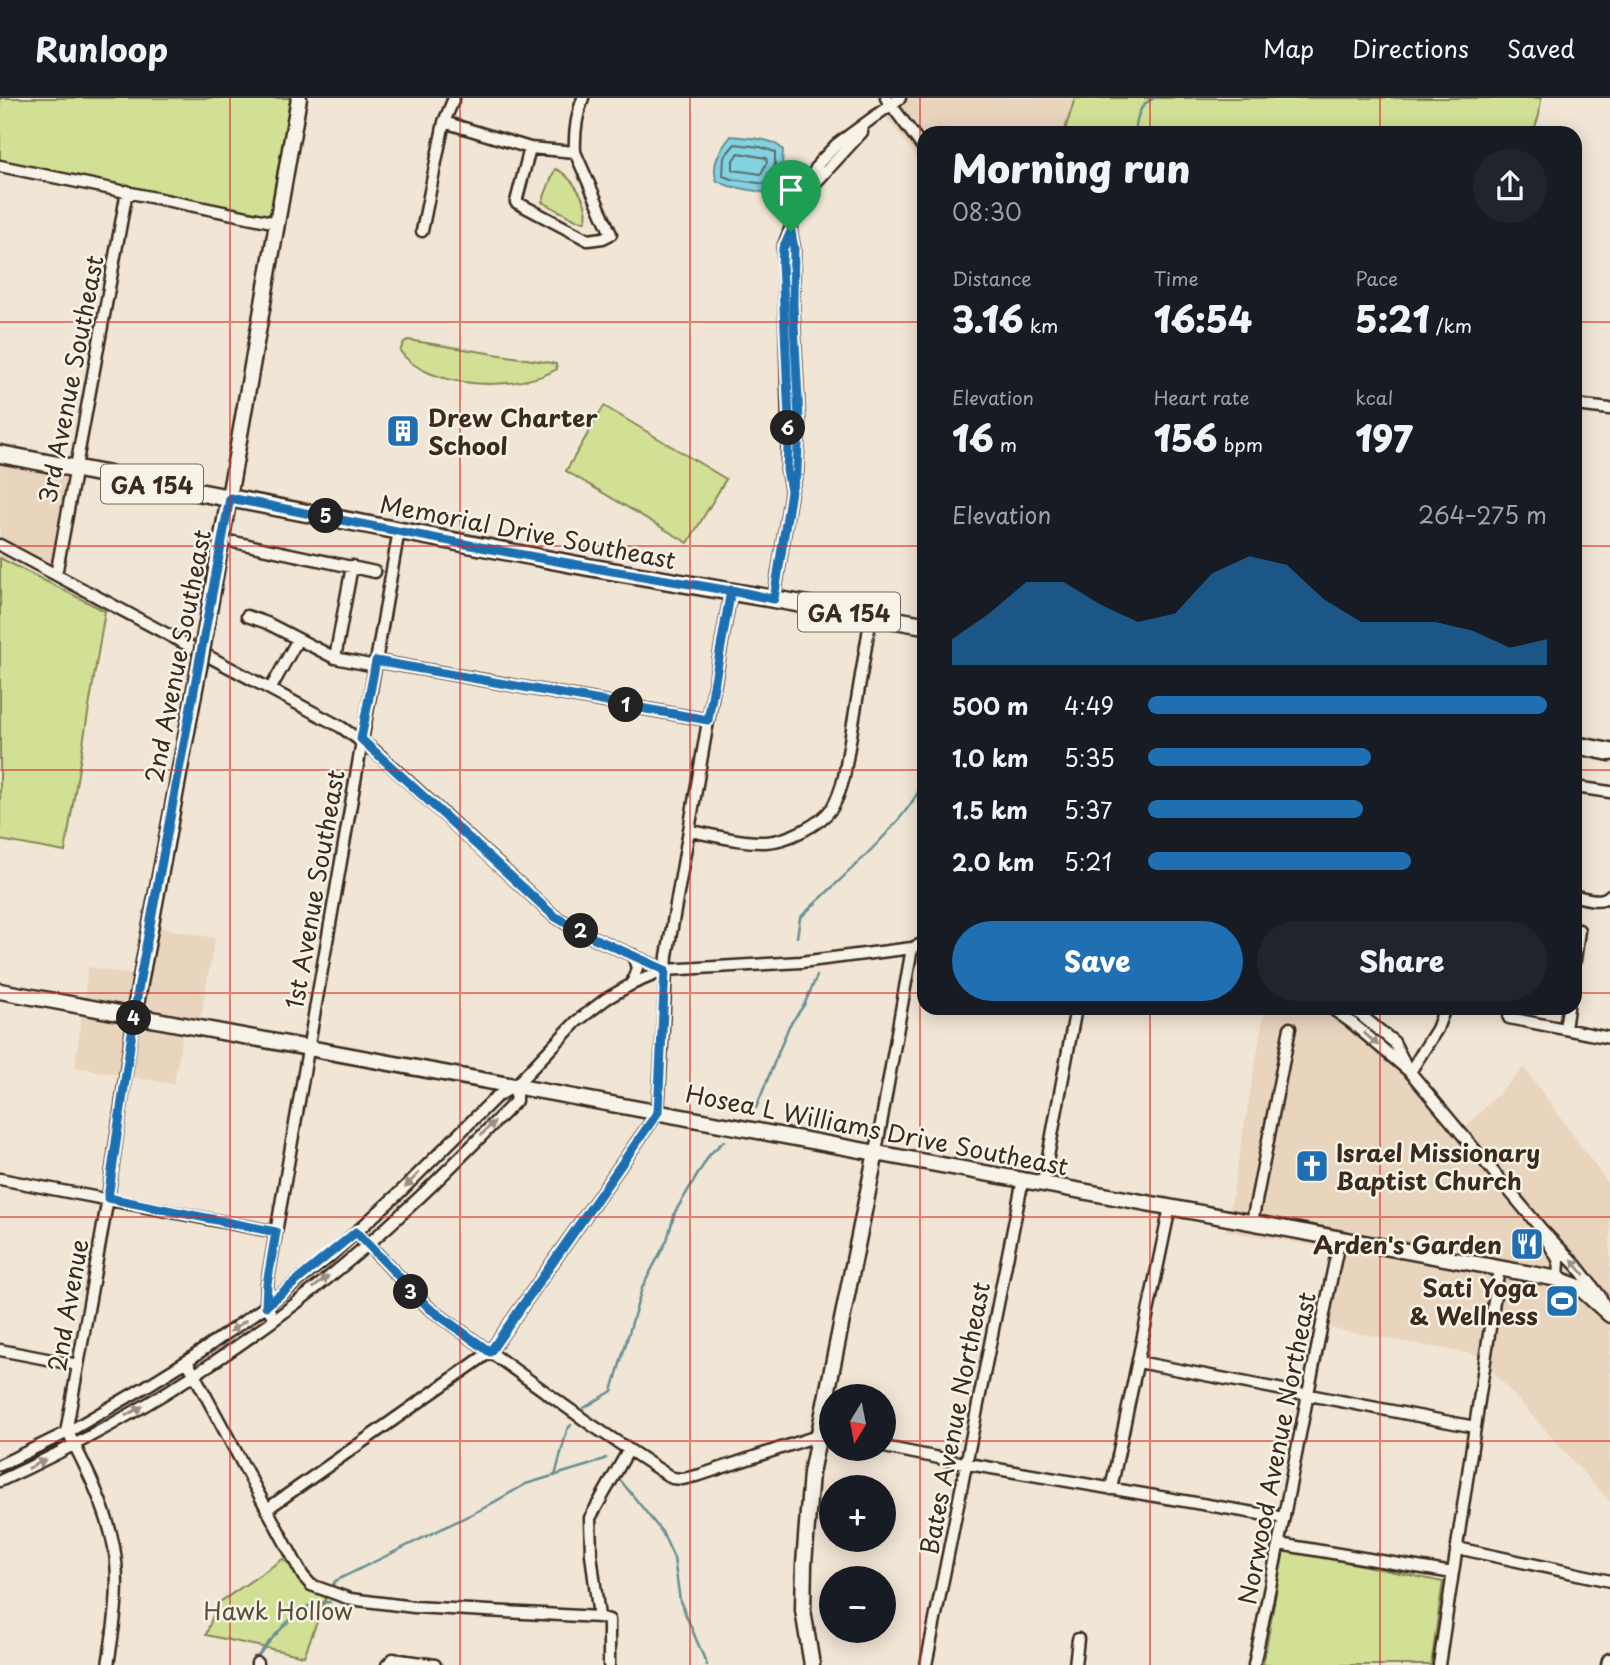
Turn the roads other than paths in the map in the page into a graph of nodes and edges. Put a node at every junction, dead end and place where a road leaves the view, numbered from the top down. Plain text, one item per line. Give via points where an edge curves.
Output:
1 (299, 98) edge
2 (454, 98) edge
3 (583, 98) edge
4 (900, 98) edge
5 (888, 102) edge
6 (444, 122) junction
7 (917, 140) edge
8 (530, 148) junction
9 (575, 152) junction
10 (0, 166) edge
11 (127, 191) junction
12 (277, 223) junction
13 (422, 231) dead end
14 (1582, 405) edge
15 (1610, 409) edge
16 (0, 454) edge
17 (75, 469) junction
18 (230, 498) junction
19 (399, 530) junction
20 (234, 542) dead end
21 (0, 545) edge
22 (352, 566) junction
23 (375, 572) dead end
24 (56, 575) junction
25 (731, 590) junction
26 (774, 599) junction
27 (871, 615) junction
28 (247, 616) dead end
29 (917, 624) edge
30 (298, 639) junction
31 (335, 657) junction
32 (375, 664) junction
33 (271, 688) junction
34 (708, 720) junction
35 (361, 739) junction
36 (1582, 746) edge
37 (1610, 752) edge
38 (1582, 788) edge
39 (1610, 792) edge
40 (690, 831) junction
41 (1610, 895) edge
42 (1582, 897) edge
43 (917, 946) edge
44 (912, 948) junction
45 (917, 949) edge
46 (632, 955) junction
47 (665, 970) junction
48 (632, 984) junction
49 (0, 991) edge
50 (1075, 1015) edge
51 (1341, 1015) edge
52 (1361, 1015) edge
53 (1442, 1015) edge
54 (1567, 1015) edge
55 (134, 1016) junction
56 (1509, 1018) dead end
57 (1290, 1028) dead end
58 (1565, 1029) junction
59 (1610, 1038) edge
60 (308, 1047) junction
61 (1410, 1072) junction
62 (516, 1086) junction
63 (658, 1112) junction
64 (876, 1152) junction
65 (0, 1179) edge
66 (1023, 1179) junction
67 (1043, 1183) junction
68 (108, 1198) junction
69 (1170, 1207) junction
70 (1252, 1222) junction
71 (1542, 1230) junction
72 (276, 1232) junction
73 (356, 1232) junction
74 (1339, 1238) junction
75 (367, 1244) junction
76 (1499, 1268) junction
77 (1558, 1279) junction
78 (266, 1306) junction
79 (1608, 1313) edge
80 (275, 1318) junction
81 (0, 1350) edge
82 (490, 1352) junction
83 (187, 1361) junction
84 (1138, 1362) junction
85 (78, 1365) junction
86 (195, 1375) junction
87 (835, 1384) edge
88 (1306, 1394) junction
89 (1475, 1427) junction
90 (68, 1432) junction
91 (819, 1438) edge
92 (74, 1444) junction
93 (896, 1449) edge
94 (628, 1451) junction
95 (819, 1453) edge
96 (967, 1464) junction
97 (0, 1465) edge
98 (0, 1481) edge
99 (1111, 1489) junction
100 (267, 1508) junction
101 (1284, 1518) junction
102 (1279, 1544) junction
103 (1457, 1548) junction
104 (1453, 1573) junction
105 (1610, 1581) edge
106 (599, 1617) junction
107 (1077, 1639) dead end
108 (108, 1665) edge
109 (387, 1665) edge
110 (435, 1665) edge
111 (609, 1665) edge
112 (812, 1665) edge
113 (926, 1665) edge
114 (1075, 1665) edge
115 (1254, 1665) edge
116 (1440, 1665) edge

1 - 12 street, 2nd Avenue Southeast
2 - 6 street
3 - 9 street
4 - 5 street
5 - 7 street
5 - 26 street via 804,196 791,232 797,472
6 - 8 street
6 - 13 street
8 - 9 street
8 - 9 street via 516,202 589,240 603,238 611,234
10 - 11 street
11 - 12 street
11 - 17 street, 3rd Avenue Southeast
12 - 18 street, 2nd Avenue Southeast
14 - 15 street
16 - 17 main road, Memorial Drive Southeast / GA 154
17 - 18 main road, Memorial Drive Southeast / GA 154
17 - 24 street, 3rd Avenue Southeast
18 - 19 main road, Memorial Drive Southeast / GA 154
18 - 55 street, 2nd Avenue Southeast, bridge
19 - 25 main road, Memorial Drive Southeast / GA 154
19 - 32 street, 1st Avenue Southeast
20 - 22 street
21 - 24 street
22 - 23 street
22 - 31 street
24 - 33 street
25 - 26 main road, Memorial Drive Southeast / GA 154
25 - 34 street
26 - 27 main road, Memorial Drive Southeast / GA 154
27 - 29 main road, Memorial Drive Southeast / GA 154
27 - 40 street via 844,777 831,810 801,831 767,842
28 - 30 street
30 - 31 street
30 - 33 street
31 - 32 street
32 - 34 street
32 - 35 street, 1st Avenue Southeast
33 - 35 street
34 - 40 street
35 - 46 street via 554,916
35 - 60 street, 1st Avenue Southeast
36 - 37 main road
38 - 39 street
40 - 47 street
41 - 42 street via 1600,900
43 - 44 street
44 - 45 street
44 - 47 street via 801,962
44 - 64 street
46 - 47 street
46 - 48 street via 637,968
47 - 48 street
47 - 63 street
48 - 62 street via 576,1021
49 - 55 street, Hosea L Williams Drive Southeast
50 - 67 street
51 -> 61 street
52 - 61 street via 1394,1042
53 - 61 street
54 - 58 street
55 - 60 street, Hosea L Williams Drive Southeast
55 - 68 street, 2nd Avenue
56 - 58 street
57 - 70 street
58 - 59 street
60 - 62 street, Hosea L Williams Drive Southeast
60 - 72 street, 1st Avenue Southeast
61 - 71 street
62 - 63 street, Hosea L Williams Drive Southeast
62 -> 73 street via 496,1097
75 -> 62 street via 516,1101
63 - 64 street, Hosea L Williams Drive Southeast
63 - 82 street
64 - 66 street, Hosea L Williams Drive Southeast
64 - 87 street
65 - 68 street
66 - 67 street, Hosea L Williams Drive Southeast
66 - 96 street, Bates Avenue Northeast
67 - 69 street, Hosea L Williams Drive Southeast
68 - 72 street
68 - 85 street, 2nd Avenue
69 - 70 street, Hosea L Williams Drive Southeast
69 - 84 street
70 - 74 street, Hosea L Williams Drive Southeast
71 - 77 street via 1559,1261
79 -> 71 street via 1585,1276
72 - 78 street, 1st Avenue Southeast
73 - 75 street
73 - 78 street
74 - 76 street, Hosea L Williams Drive Southeast
74 - 88 street, Norwood Avenue Northeast
80 -> 75 street
75 - 82 street via 429,1308
76 - 77 street, Hosea L Williams Drive Southeast
76 - 89 street
77 - 79 street, Hosea L Williams Drive Southeast via 1579,1287
78 - 80 street
78 -> 83 street
80 - 86 street
81 - 85 street
82 - 94 street
82 - 100 street
83 - 86 street
83 - 90 street
84 - 88 street
84 - 99 street
85 - 90 street, 2nd Avenue
92 -> 86 street
86 - 100 street
88 - 89 street
88 - 101 street, Norwood Avenue Northeast
89 - 103 street
90 - 92 street
90 - 97 street
91 - 94 street via 683,1479 672,1478
98 -> 92 street
92 - 108 street via 88,1470 114,1547 115,1611
93 - 96 street
94 - 106 street via 590,1518
95 - 112 street via 811,1473 804,1564 803,1610
96 - 99 street
96 - 113 street, Bates Avenue Northeast
99 - 101 street
100 - 106 street via 303,1576 324,1591 414,1607
101 - 102 street, Norwood Avenue Northeast
102 - 104 street
102 - 115 street, Norwood Avenue Northeast
103 - 104 street
103 - 105 street
104 - 116 street
106 - 111 street via 609,1620
107 - 114 street
109 - 110 street via 400,1659

